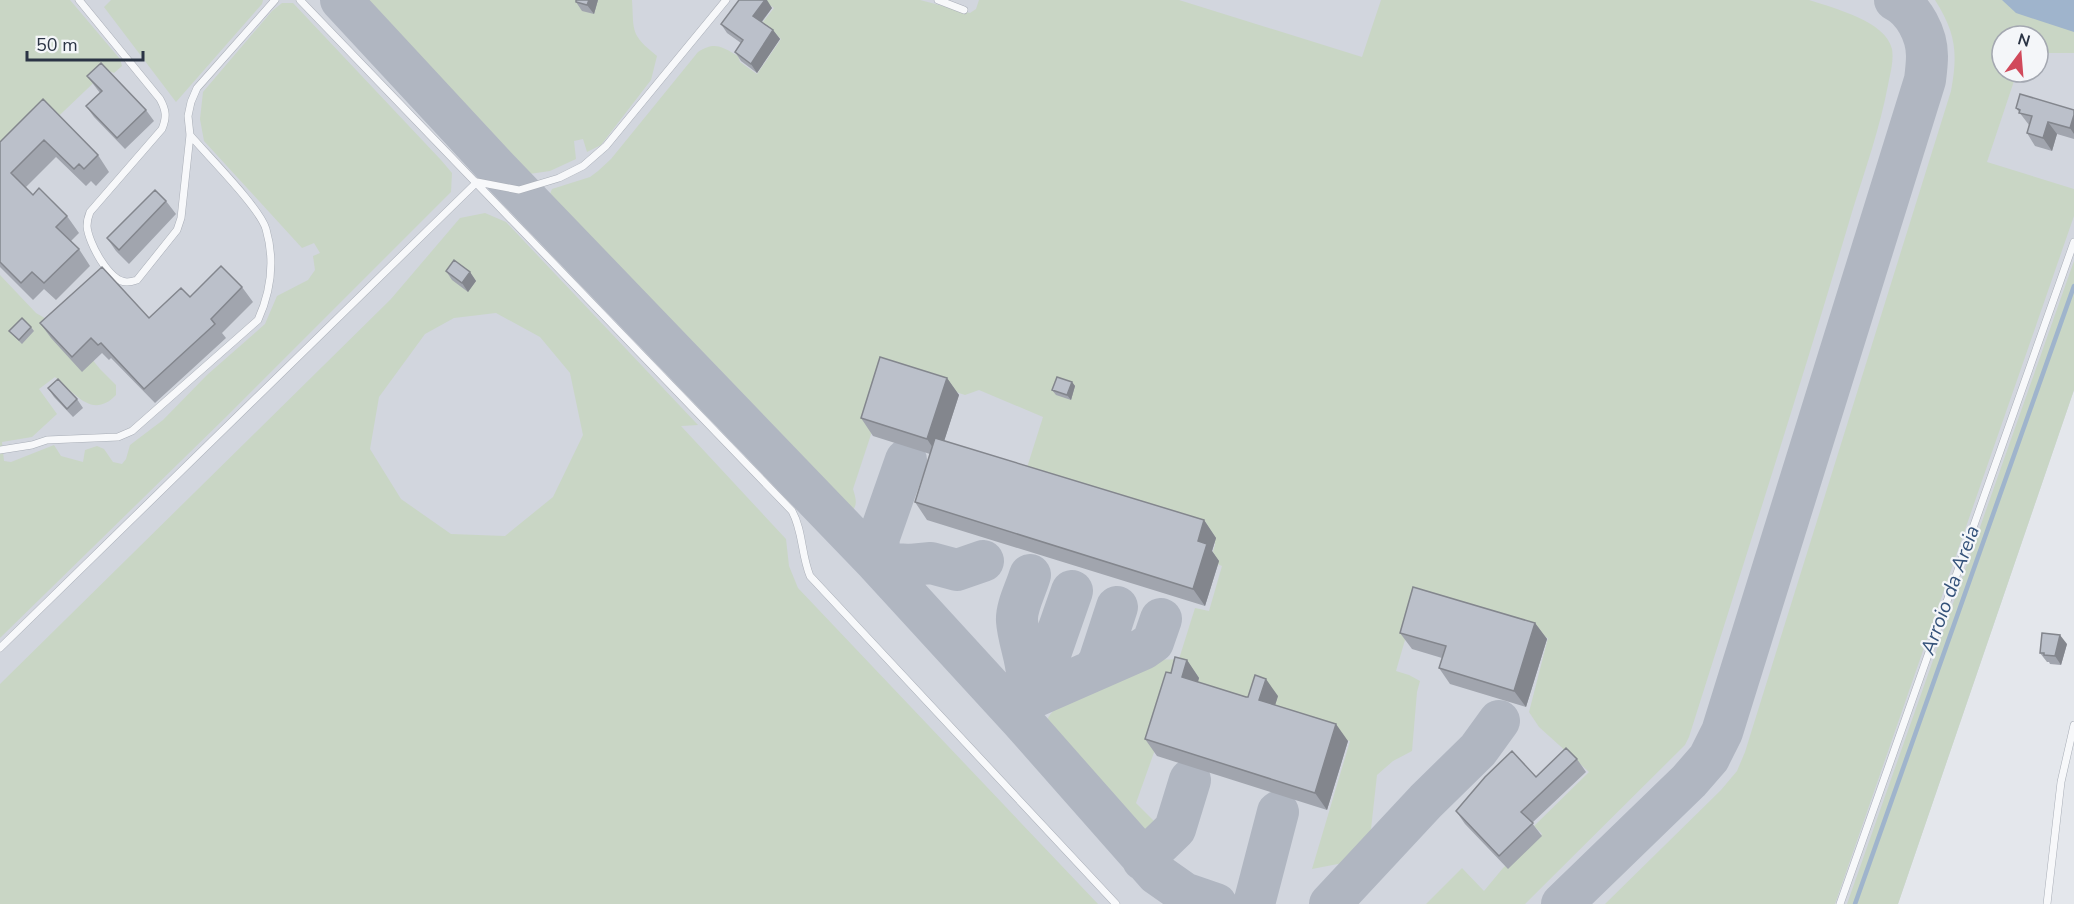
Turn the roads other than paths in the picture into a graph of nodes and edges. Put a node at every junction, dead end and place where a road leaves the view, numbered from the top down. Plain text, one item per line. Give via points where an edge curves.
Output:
1 (79, 0) edge
2 (275, 0) edge
3 (300, 0) edge
4 (726, 0) edge
5 (938, 0) edge
6 (964, 10) dead end
7 (190, 135) junction
8 (477, 182) junction
9 (2074, 242) edge
10 (0, 450) edge
11 (0, 648) edge
12 (2074, 725) edge
13 (1116, 904) edge
14 (1840, 904) edge
15 (2047, 904) edge

1 - 7 lane via 165,110 162,129 90,212 87,228 101,262 119,279 137,280 177,230
2 - 7 lane via 197,88 188,116
3 - 8 lane
4 - 8 lane via 606,146 583,166 519,190
5 - 6 lane
7 - 10 lane via 266,228 271,285 258,320 132,431 118,437 47,440
8 - 11 lane
8 - 13 lane via 792,511 810,576
9 - 14 lane
12 - 15 lane via 2061,782

